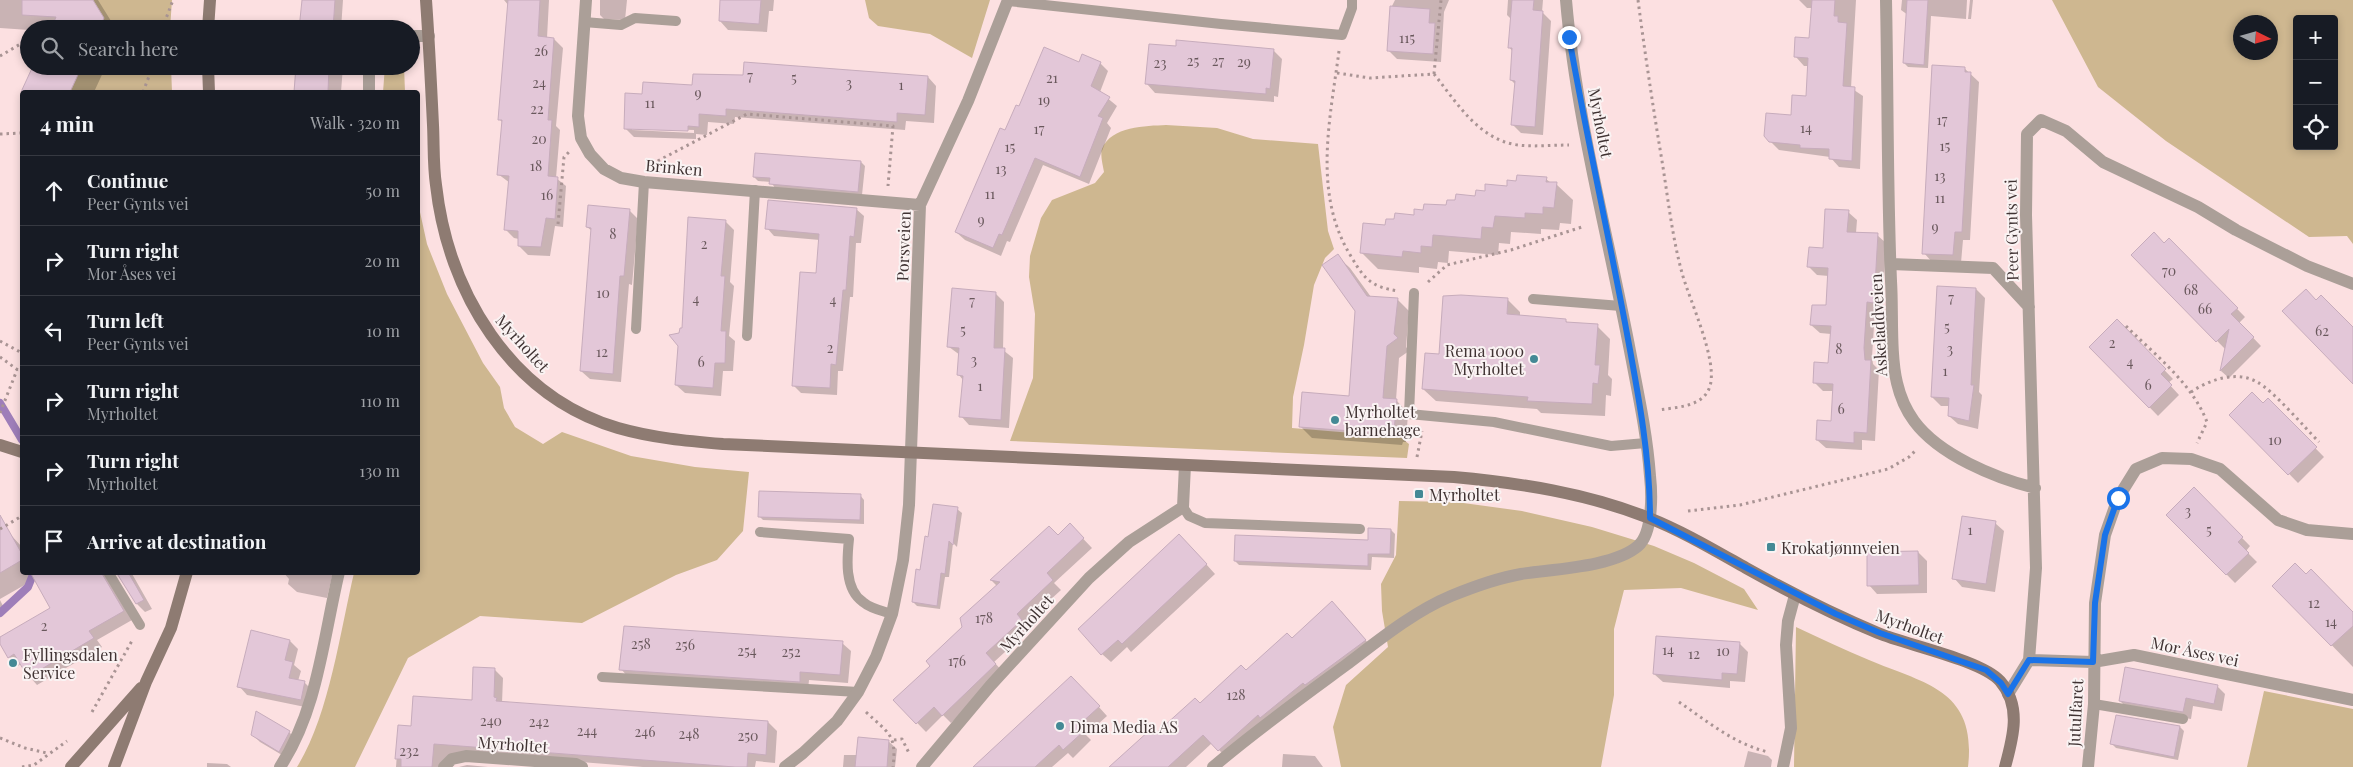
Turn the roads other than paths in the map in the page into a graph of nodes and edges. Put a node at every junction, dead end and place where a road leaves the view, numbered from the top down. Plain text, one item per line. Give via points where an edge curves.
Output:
1 (210, 0) edge
2 (426, 0) edge
3 (586, 0) edge
4 (1008, 0) edge
5 (1352, 0) edge
6 (1566, 0) edge
7 (1886, 0) edge
8 (1063, 3) edge
9 (209, 20) edge
10 (676, 21) dead end
11 (584, 22) junction
12 (420, 36) edge
13 (429, 36) junction
14 (208, 75) edge
15 (370, 75) edge
16 (209, 90) edge
17 (370, 90) edge
18 (644, 182) junction
19 (755, 190) junction
20 (920, 205) junction
21 (1890, 264) junction
22 (2353, 284) edge
23 (1414, 294) road end
24 (1532, 299) dead end
25 (1621, 306) junction
26 (2029, 307) junction
27 (636, 329) dead end
28 (746, 336) dead end
29 (1646, 443) junction
30 (0, 445) edge
31 (20, 451) edge
32 (912, 452) junction
33 (1185, 465) junction
34 (2035, 488) junction
35 (1183, 507) junction
36 (1650, 518) junction
37 (1360, 529) dead end
38 (760, 532) dead end
39 (2353, 534) edge
40 (110, 575) edge
41 (186, 575) edge
42 (338, 575) edge
43 (1795, 595) junction
44 (892, 614) junction
45 (140, 625) road end
46 (2029, 660) junction
47 (2093, 662) junction
48 (602, 677) dead end
49 (146, 682) junction
50 (2008, 694) junction
51 (855, 696) junction
52 (2353, 700) edge
53 (2094, 704) junction
54 (2182, 719) dead end
55 (1785, 761) edge
56 (529, 764) edge
57 (71, 767) edge
58 (114, 767) edge
59 (280, 767) edge
60 (444, 767) edge
61 (582, 767) edge
62 (785, 767) edge
63 (922, 767) edge
64 (1212, 767) edge
65 (2005, 767) edge
66 (2088, 767) edge

1 - 9 main road
2 - 13 main road, Myrholtet
3 - 11 street, Brinken
4 - 8 lane
4 - 20 street, Porsveien via 968,101
5 - 8 lane via 1342,35
6 - 25 street, Myrholtet via 1569,37 1588,145
7 - 21 street, Askeladdveien
10 - 11 lane via 635,18 621,25
11 - 18 street, Brinken via 578,116 581,138 604,169 621,178
12 - 13 street
13 - 32 main road, Myrholtet via 435,184 444,233 457,276 478,317 506,354 540,387 581,414 617,428 664,439
14 - 16 main road
15 - 17 street
18 - 19 street, Brinken
18 - 27 lane
19 - 20 street, Brinken
19 - 28 lane
20 - 32 street, Porsveien
21 - 26 street, Askeladdveien via 1993,268
21 - 34 street, Askeladdveien via 1896,383 1914,422 1964,462 2010,482
22 - 26 street, Peer Gynts vei via 2307,266 2198,207 2103,162 2066,131 2041,120 2026,134
23 - 29 lane via 1409,414 1494,422 1612,446
24 - 25 lane
25 - 29 street, Myrholtet
26 - 34 street, Peer Gynts vei
29 - 36 street, Myrholtet
30 - 31 main road
32 - 33 main road, Myrholtet
32 - 44 street via 903,560
33 - 35 street
33 - 36 main road, Myrholtet via 1416,475 1530,486 1609,504
34 - 46 street, Peer Gynts vei via 2036,568
35 - 37 lane via 1189,516 1204,523
35 - 63 street, Myrholtet via 1129,542 1089,578 990,686
36 - 43 main road, Myrholtet
36 - 64 street, Myrholtet via 1640,545 1624,555 1592,564 1518,575 1469,589 1401,624 1246,738
38 - 44 lane via 849,539 847,568 855,593 866,604
39 - 47 street via 2306,530 2278,520 2220,469 2191,459 2162,458 2136,469 2118,498 2105,535 2095,603
40 - 45 lane
41 - 49 main road via 171,628
42 - 59 street via 311,703
43 - 50 main road, Myrholtet via 1880,633 1986,670
43 - 55 street via 1786,645 1791,728
44 - 51 street via 876,658
46 - 47 street, Mor Åses vei
46 - 50 street, Peer Gynts vei
47 - 52 street, Mor Åses vei via 2134,655
47 - 53 street, Jutulfaret
48 - 51 lane
49 - 57 main road
49 - 58 main road
50 - 65 main road via 2014,719
51 - 62 street via 837,721
53 - 54 lane
53 - 66 street, Jutulfaret
56 - 60 street, Myrholtet via 466,756 452,759
56 - 61 street, Myrholtet via 576,764

